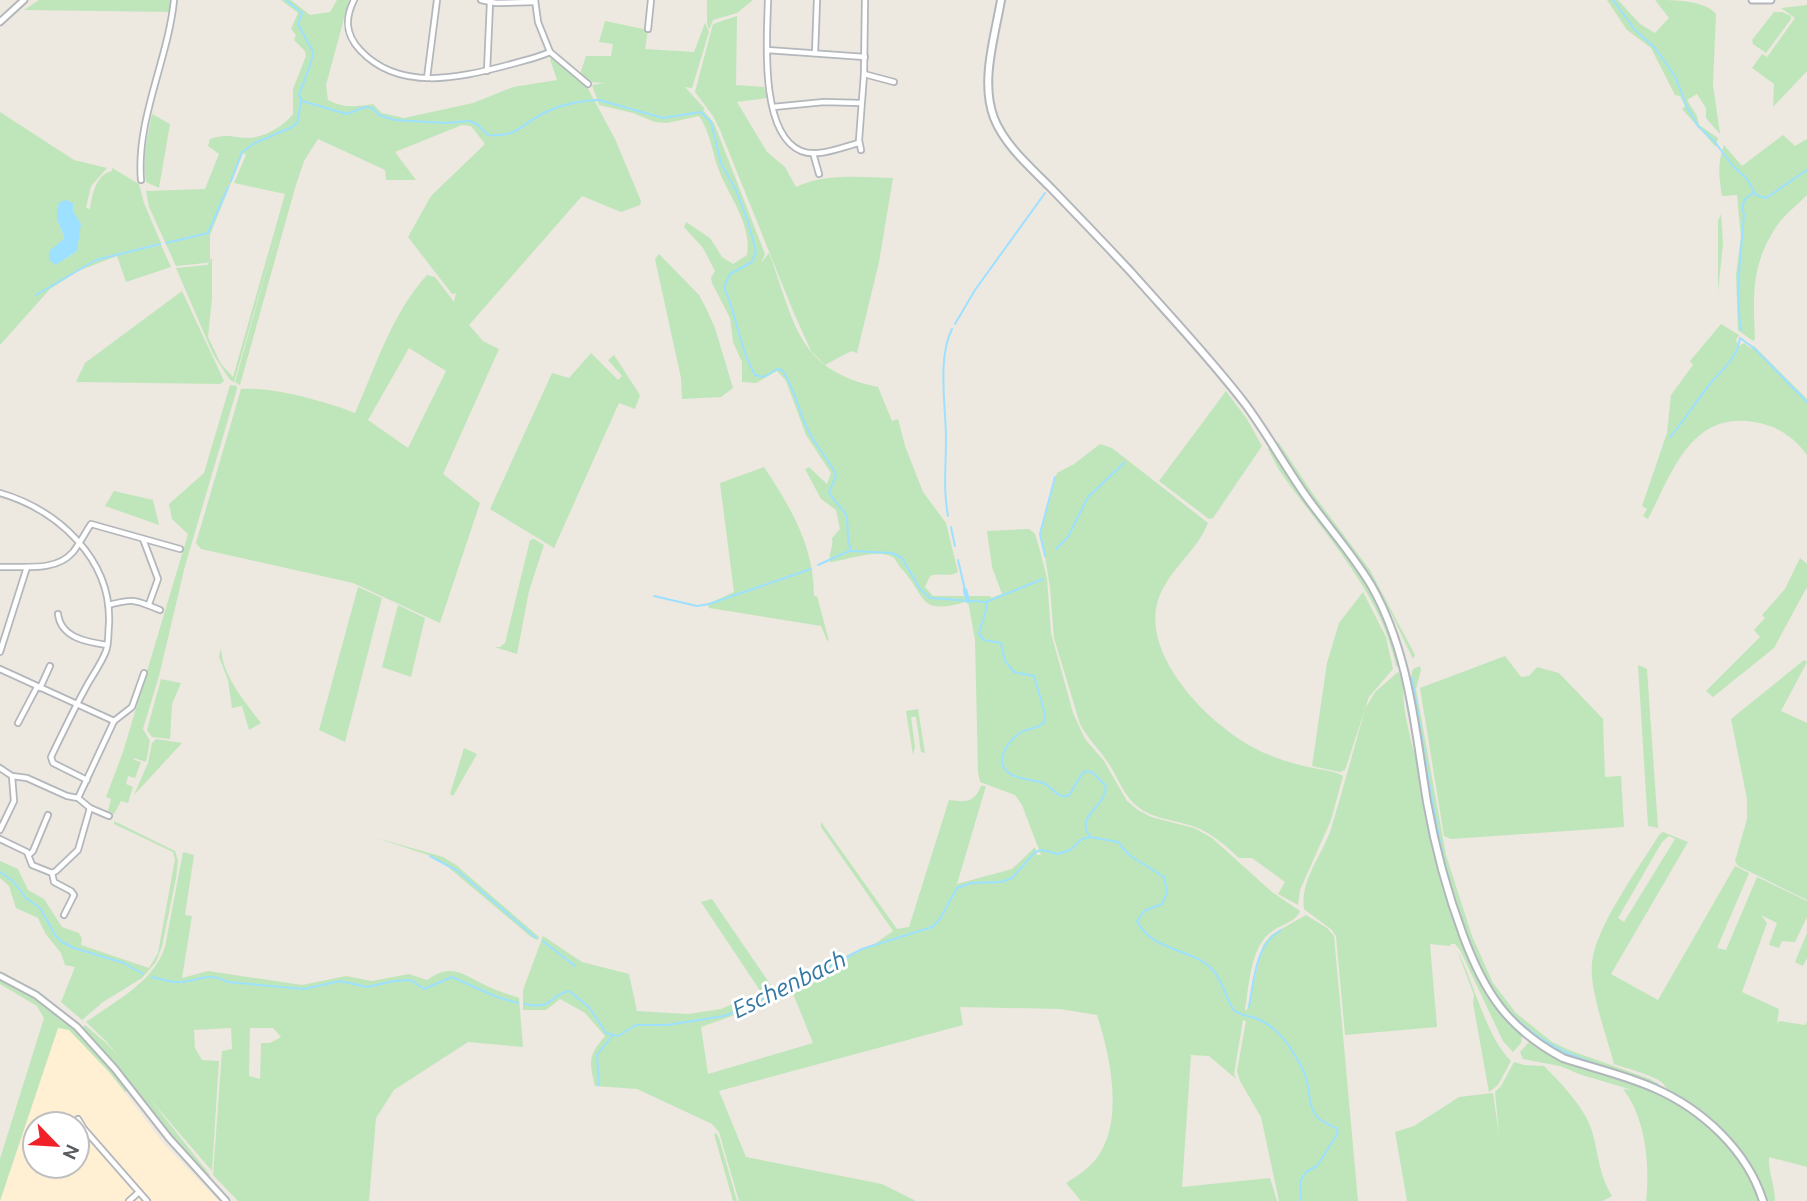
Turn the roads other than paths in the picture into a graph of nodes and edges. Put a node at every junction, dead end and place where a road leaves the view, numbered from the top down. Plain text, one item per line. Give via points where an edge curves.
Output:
1 (24, 0) edge
2 (174, 0) edge
3 (354, 0) edge
4 (437, 0) edge
5 (481, 0) edge
6 (651, 0) edge
7 (768, 0) edge
8 (817, 0) edge
9 (865, 0) edge
10 (1001, 0) edge
11 (1752, 0) edge
12 (1771, 0) edge
13 (535, 1) edge
14 (490, 3) junction
15 (0, 22) edge
16 (648, 29) dead end
17 (767, 50) junction
18 (550, 52) junction
19 (815, 53) junction
20 (864, 57) junction
21 (487, 71) junction
22 (864, 74) junction
23 (427, 78) junction
24 (894, 82) dead end
25 (589, 84) dead end
26 (861, 103) junction
27 (773, 107) junction
28 (859, 143) junction
29 (861, 150) dead end
30 (813, 153) junction
31 (819, 174) dead end
32 (141, 180) dead end
33 (0, 493) edge
34 (143, 539) junction
35 (79, 542) junction
36 (180, 549) dead end
37 (0, 567) edge
38 (27, 567) junction
39 (149, 604) junction
40 (108, 605) junction
41 (160, 610) dead end
42 (58, 614) dead end
43 (107, 645) junction
44 (0, 652) edge
45 (50, 666) dead end
46 (0, 669) edge
47 (144, 673) dead end
48 (38, 687) junction
49 (76, 705) junction
50 (114, 722) junction
51 (18, 723) dead end
52 (0, 768) edge
53 (12, 776) junction
54 (87, 780) junction
55 (78, 798) junction
56 (90, 808) junction
57 (48, 815) dead end
58 (109, 816) dead end
59 (0, 830) edge
60 (0, 839) edge
61 (30, 855) junction
62 (52, 873) junction
63 (64, 915) dead end
64 (0, 976) edge
65 (91, 1135) edge
66 (139, 1192) junction
67 (129, 1201) edge
68 (147, 1201) edge
69 (226, 1201) edge
70 (1763, 1201) edge

1 - 15 street
2 - 32 street via 141,149
3 - 23 street via 347,26 360,50 379,66
4 - 23 street
5 - 14 street
6 - 16 street
7 - 17 street
8 - 19 street
9 - 20 street
10 - 70 main road via 989,96 1001,131 1237,394 1385,611 1404,667 1436,846 1457,918 1485,988 1511,1021 1549,1051 1656,1089 1706,1120 1738,1154
11 - 12 street
13 - 14 street
13 - 18 street
14 - 21 street
17 - 19 street
17 - 27 street
18 - 21 street
18 - 25 street
19 - 20 street
20 - 22 street
21 - 23 street
22 - 24 street
22 - 26 street
26 - 27 street
26 - 28 street
27 - 30 street via 793,145
28 - 29 street
28 - 30 street
30 - 31 street
33 - 35 street via 43,511
34 - 35 street via 91,524
34 - 36 street
34 - 39 street via 158,579
35 - 38 street via 59,562
35 - 40 street via 96,566
37 - 38 street
38 - 44 street
39 - 40 street via 131,599
39 - 41 street
40 - 43 street
42 - 43 street via 71,634
43 - 49 street
45 - 48 street
46 - 48 street
47 - 50 street via 132,707
48 - 49 street
48 - 51 street
49 - 50 street
49 - 54 street via 51,757 53,763
50 - 54 street
52 - 53 street
53 - 55 street
53 - 59 street via 14,802
54 - 55 street
55 - 56 street
56 - 58 street
56 - 62 street via 78,850
57 - 61 street
60 - 61 street
61 - 62 street via 32,865
62 - 63 street via 54,882 74,895
64 - 69 street via 36,995 78,1027
65 - 66 street
66 - 67 street
66 - 68 street

